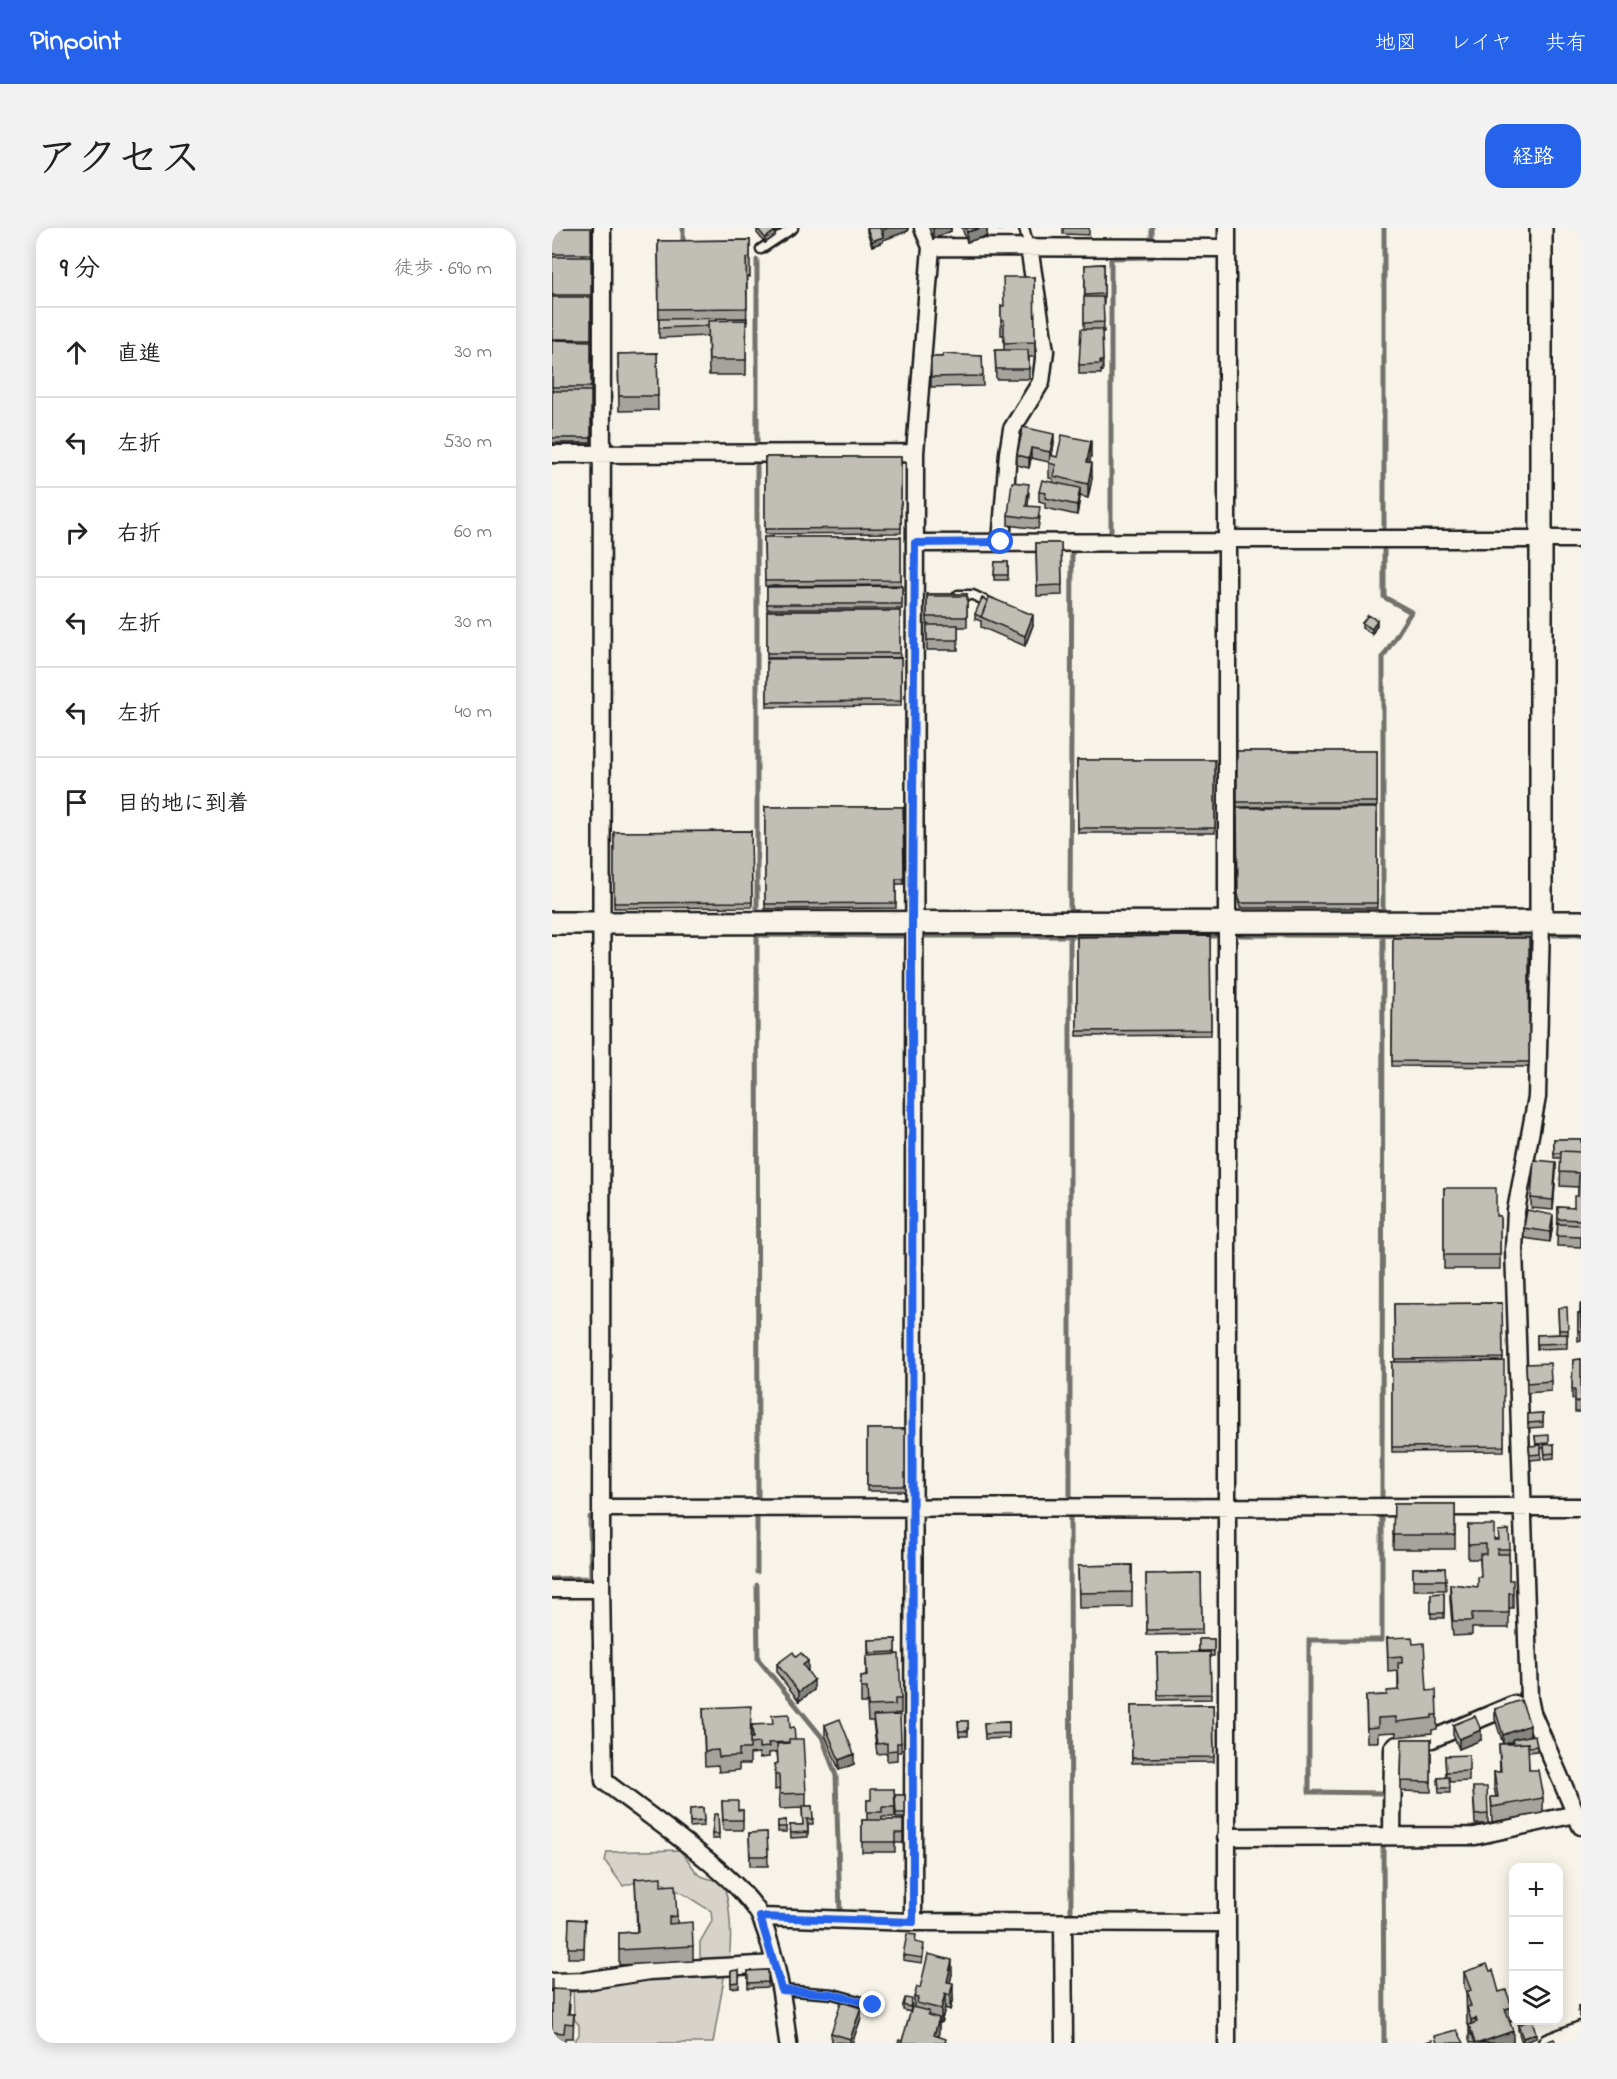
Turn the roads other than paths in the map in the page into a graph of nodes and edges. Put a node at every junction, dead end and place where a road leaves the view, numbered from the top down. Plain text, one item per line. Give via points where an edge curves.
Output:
1 (602, 228) edge
2 (793, 228) edge
3 (923, 228) edge
4 (1024, 228) edge
5 (1227, 228) edge
6 (1541, 228) edge
7 (931, 247) junction
8 (1029, 247) junction
9 (1227, 248) junction
10 (760, 249) dead end
11 (915, 453) junction
12 (552, 454) edge
13 (601, 454) junction
14 (1541, 538) junction
15 (1581, 539) edge
16 (1226, 540) junction
17 (1001, 542) junction
18 (915, 543) junction
19 (949, 596) edge
20 (992, 604) edge
21 (1225, 921) junction
22 (1540, 921) junction
23 (912, 922) junction
24 (1581, 922) edge
25 (552, 923) edge
26 (601, 923) junction
27 (1522, 1507) junction
28 (1581, 1507) edge
29 (601, 1508) junction
30 (914, 1509) junction
31 (1227, 1509) junction
32 (552, 1589) edge
33 (601, 1589) junction
34 (1529, 1698) junction
35 (1578, 1820) edge
36 (1392, 1836) junction
37 (1226, 1837) junction
38 (760, 1917) junction
39 (913, 1922) junction
40 (1063, 1923) junction
41 (1226, 1923) junction
42 (774, 1964) junction
43 (552, 1982) edge
44 (782, 1990) junction
45 (873, 2005) dead end
46 (1581, 2030) edge
47 (789, 2043) edge
48 (1064, 2043) edge
49 (1227, 2043) edge
50 (1547, 2043) edge

1 - 13 street
2 - 10 lane
3 - 7 street
4 - 8 lane
5 - 9 street
6 - 14 street
7 - 8 street
7 - 11 street
8 - 9 street
8 - 17 street via 1045,367 1041,382 1012,429
9 - 16 street
11 - 13 street
11 - 18 street
12 - 13 street
13 - 26 street
14 - 15 street
14 - 16 street
14 - 22 street
16 - 17 street
16 - 21 street
17 - 18 street
18 - 23 street via 920,596
19 - 20 lane via 973,595
21 - 22 street
21 - 23 street
21 - 31 street
22 - 24 street
22 - 27 street via 1537,1097 1516,1211 1514,1249
23 - 26 street
23 - 30 street
25 - 26 street
26 - 29 street
27 - 28 street
27 - 31 street
27 - 34 street
29 - 30 street
29 - 33 street
30 - 31 street
30 - 39 street
31 - 37 street
32 - 33 street
33 - 38 street via 603,1781 730,1879
34 - 35 street
34 - 36 street via 1432,1739 1397,1745
35 - 36 street via 1475,1836
36 - 37 street
37 - 41 street
38 - 39 street
38 - 42 street
39 - 40 street
40 - 41 street
40 - 48 street
41 - 49 street
42 - 43 street via 650,1971
42 - 44 street
44 - 45 lane via 833,1994
44 - 47 street
46 - 50 street

